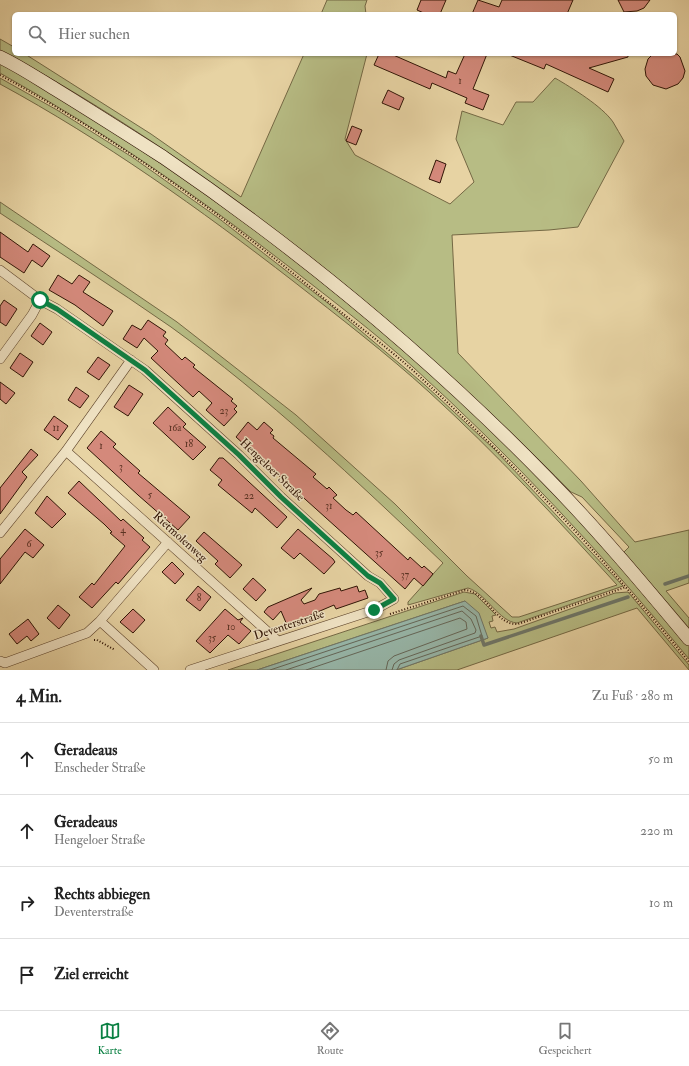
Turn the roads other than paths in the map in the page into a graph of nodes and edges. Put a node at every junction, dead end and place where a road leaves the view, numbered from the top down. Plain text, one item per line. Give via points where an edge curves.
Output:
1 (0, 57) edge
2 (0, 270) edge
3 (40, 300) junction
4 (0, 359) edge
5 (131, 360) junction
6 (66, 451) junction
7 (0, 533) edge
8 (168, 542) junction
9 (394, 599) joint
10 (100, 621) junction
11 (689, 639) edge
12 (278, 641) junction
13 (0, 661) edge
14 (154, 670) edge
15 (190, 670) edge

1 - 11 main road via 120,129 201,183 281,242 386,328 547,478 638,578
2 - 3 street, Hengeloer Straße
3 - 4 street
3 - 5 street, Hengeloer Straße
5 - 6 street
5 - 9 street, Hengeloer Straße via 239,455 368,576 380,583
6 - 7 street
6 - 8 street, Rietmolenweg
8 - 10 street
8 - 12 street, Rietmolenweg
9 - 12 street, Deventerstraße via 374,610
10 - 13 street via 87,633 5,663
10 - 14 street
12 - 15 street, Deventerstraße

